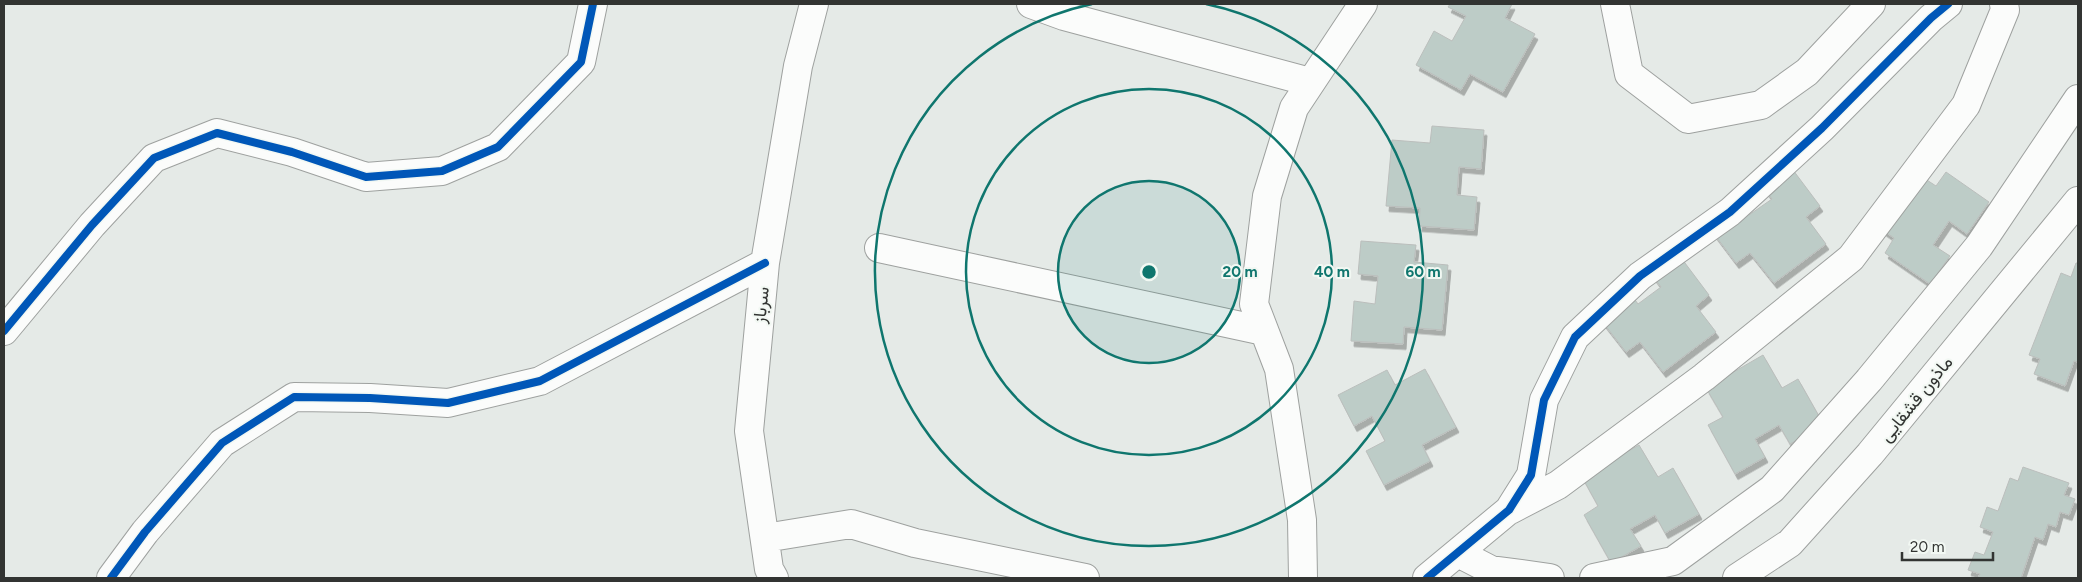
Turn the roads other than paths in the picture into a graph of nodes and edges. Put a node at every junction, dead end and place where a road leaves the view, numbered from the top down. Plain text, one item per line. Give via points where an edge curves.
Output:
1 (593, 4) edge
2 (814, 4) edge
3 (1031, 4) edge
4 (1363, 4) edge
5 (1614, 4) edge
6 (1871, 4) edge
7 (1948, 4) edge
8 (2004, 4) edge
9 (1310, 82) junction
10 (2078, 99) edge
11 (2078, 201) edge
12 (879, 248) dead end
13 (765, 263) junction
14 (4, 331) edge
15 (1264, 331) junction
16 (1509, 510) junction
17 (765, 538) junction
18 (1458, 553) junction
19 (766, 575) edge
20 (111, 578) edge
21 (1085, 578) edge
22 (1303, 578) edge
23 (1427, 578) edge
24 (1550, 578) edge
25 (1594, 578) edge
26 (1737, 578) edge

1 - 14 street via 582,62 498,147 442,171 366,177 292,152 217,133 154,158 92,225
2 - 13 street, سرباز via 798,66
3 - 9 street via 1064,16
4 - 9 street
5 - 6 street via 1628,74 1688,119 1761,105 1807,72
7 - 16 street via 1822,128 1730,212 1640,276 1575,336 1544,400 1531,475
8 - 16 street via 2005,10 1966,105 1851,258 1704,377 1566,479
9 - 15 street via 1294,108 1267,196 1254,304
10 - 25 street via 1978,246 1868,380 1772,488 1673,561
11 - 26 street, ماذون قشقایی via 1870,454 1790,543
12 - 15 street
13 - 17 street, سرباز via 749,431
13 - 20 street via 540,381 448,403 294,397 222,443 145,532
15 - 22 street via 1279,369 1302,520
16 - 18 street
17 - 19 street, سرباز
17 - 21 street via 850,524 915,543
18 - 23 street
18 - 24 street via 1490,570

